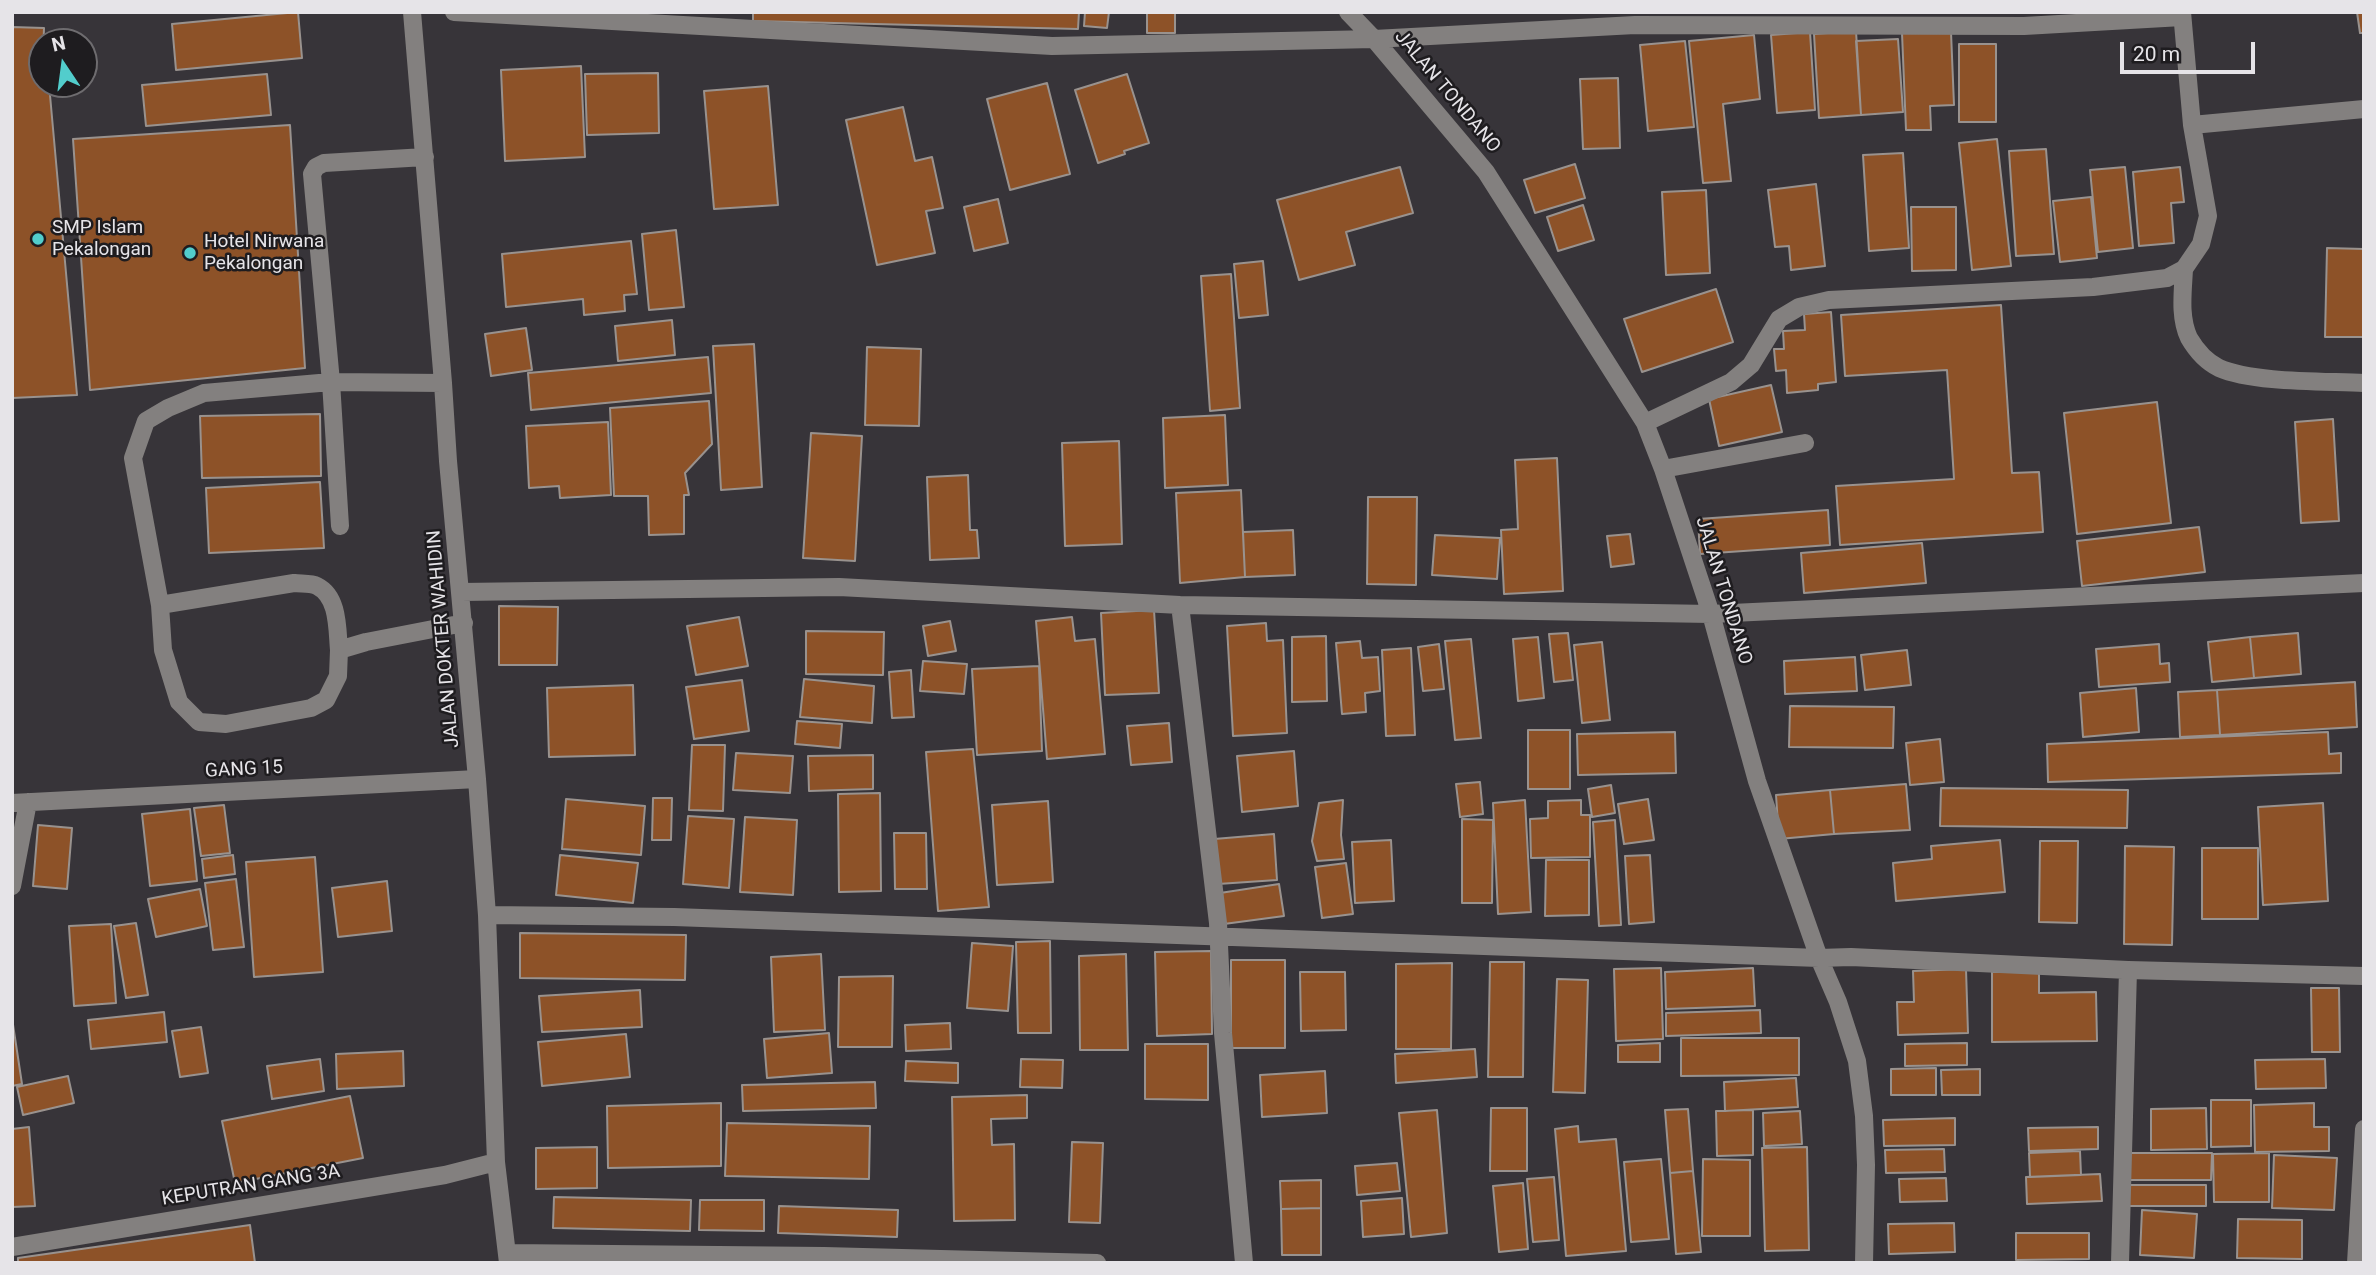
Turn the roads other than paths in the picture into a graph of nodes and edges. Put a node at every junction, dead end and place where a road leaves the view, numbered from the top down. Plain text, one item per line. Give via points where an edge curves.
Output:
1 (412, 12) edge
2 (454, 12) edge
3 (1348, 12) edge
4 (2182, 15) edge
5 (1634, 19) edge
6 (1374, 39) junction
7 (2364, 109) edge
8 (2192, 125) junction
9 (425, 157) junction
10 (2184, 268) junction
11 (331, 382) junction
12 (443, 383) junction
13 (2364, 383) edge
14 (1645, 423) junction
15 (1805, 443) dead end
16 (1663, 469) junction
17 (341, 526) dead end
18 (2364, 583) edge
19 (461, 592) junction
20 (160, 605) junction
21 (1180, 605) junction
22 (1710, 614) junction
23 (464, 623) junction
24 (339, 650) junction
25 (477, 779) junction
26 (20, 802) edge
27 (12, 886) edge
28 (486, 915) junction
29 (1218, 936) junction
30 (1819, 958) junction
31 (2128, 970) junction
32 (2364, 976) edge
33 (2364, 1129) edge
34 (496, 1162) junction
35 (12, 1247) edge
36 (508, 1258) edge
37 (1097, 1263) edge
38 (1244, 1263) edge
39 (1864, 1263) edge
40 (2120, 1263) edge
41 (2357, 1263) edge

1 - 9 street, JALAN DOKTER WAHIDIN
2 - 6 street via 1052,46
3 - 6 street, JALAN TONDANO
4 - 5 street via 2024,26
4 - 8 street
5 - 6 street
6 - 14 street, JALAN TONDANO via 1486,172
7 - 8 street
8 - 10 street via 2208,216 2201,244
9 - 11 street via 324,163 312,174
9 - 12 street, JALAN DOKTER WAHIDIN
10 - 13 street via 2182,308 2188,336 2200,354 2217,367 2241,375
10 - 14 street via 2167,278 2093,287 1829,300 1799,307 1779,319 1751,365 1731,382
11 - 12 street
11 - 17 street
11 - 20 street via 204,393 146,421 133,458
12 - 19 street, JALAN DOKTER WAHIDIN
14 - 16 street, JALAN TONDANO
15 - 16 street
16 - 22 street, JALAN TONDANO
18 - 22 street
19 - 21 street via 839,587
19 - 23 street, JALAN DOKTER WAHIDIN
20 - 24 street via 294,583 315,585 334,606
20 - 24 street via 163,650 179,702 199,722 226,724 311,709 326,700 338,676
21 - 22 street
21 - 29 street
22 - 30 street, JALAN TONDANO via 1758,781
23 - 24 street
23 - 25 street, JALAN DOKTER WAHIDIN
25 - 26 street, GANG 15
25 - 28 street, JALAN DOKTER WAHIDIN
26 - 27 street
28 - 29 street via 687,917
28 - 34 street, JALAN DOKTER WAHIDIN
29 - 30 street
29 - 38 street
30 - 31 street
30 - 39 street, JALAN TONDANO via 1857,1061 1866,1166
31 - 32 street
31 - 40 street
33 - 41 street
34 - 35 street, KEPUTRAN GANG 3A via 445,1175
34 - 36 street, JALAN DOKTER WAHIDIN
36 - 37 street via 824,1256

